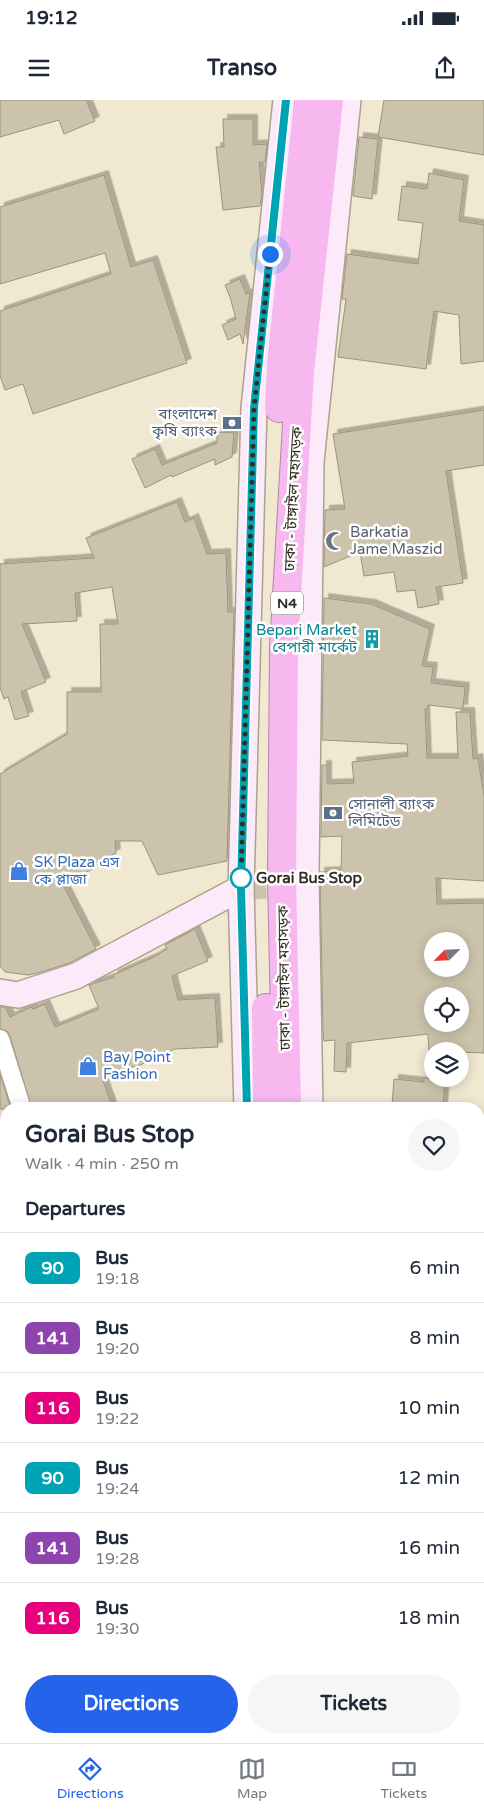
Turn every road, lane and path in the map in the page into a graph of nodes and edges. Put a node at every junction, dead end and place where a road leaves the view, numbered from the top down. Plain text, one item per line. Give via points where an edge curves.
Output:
1 (286, 100) edge
2 (308, 100) edge
3 (329, 100) edge
4 (348, 100) edge
5 (241, 888) junction
6 (0, 992) edge
7 (0, 1039) edge
8 (20, 1102) edge
9 (247, 1102) edge
10 (267, 1102) edge
11 (287, 1102) edge
12 (310, 1102) edge

1 - 5 main road via 254,408
2 - 10 highway, ঢাকা - টাঙ্গাইল মহাসড়ক / N4 via 281,365 266,642
3 - 11 highway, ঢাকা - টাঙ্গাইল মহাসড়ক / N4 via 300,372 284,647 282,879
4 - 12 main road via 311,462 306,876
5 - 6 main road via 76,976 18,995
5 - 9 main road
7 - 8 street

